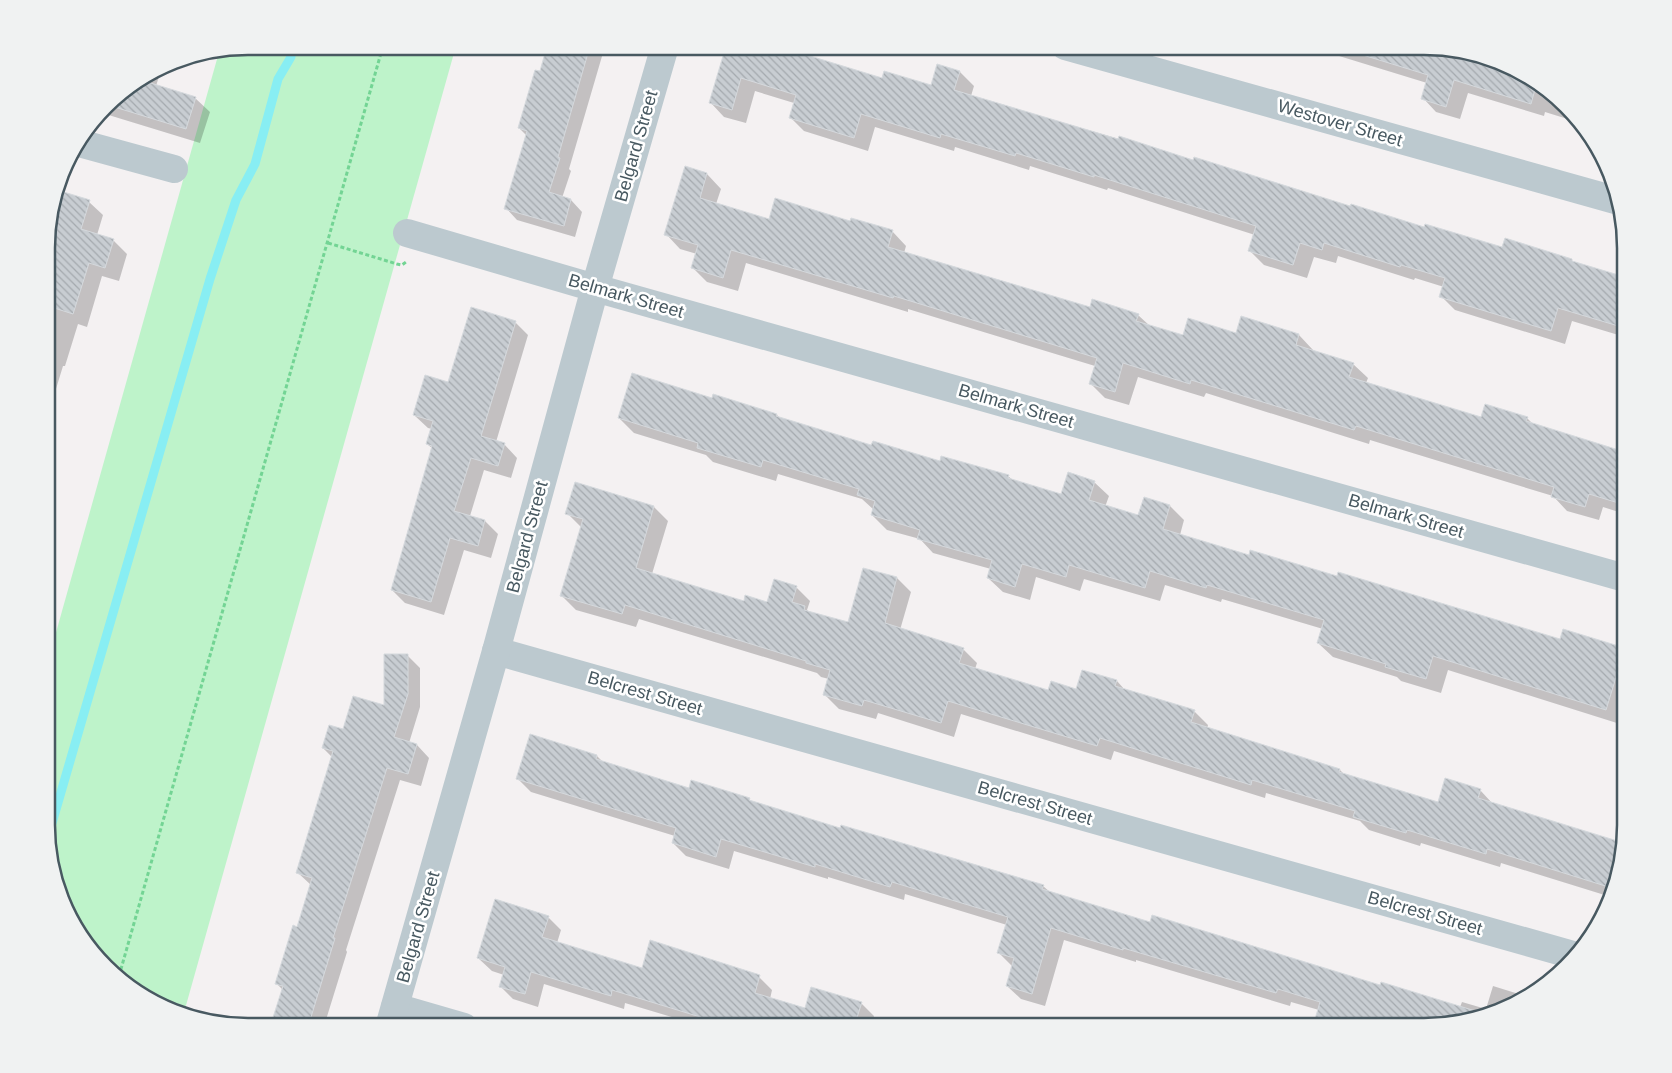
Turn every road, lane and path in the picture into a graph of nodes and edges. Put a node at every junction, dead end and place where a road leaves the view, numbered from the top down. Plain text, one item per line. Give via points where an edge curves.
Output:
1 (380, 55) edge
2 (661, 55) edge
3 (1098, 55) edge
4 (85, 145) edge
5 (174, 169) dead end
6 (1610, 199) edge
7 (411, 234) joint
8 (328, 243) junction
9 (595, 288) junction
10 (1617, 576) edge
11 (496, 651) junction
12 (1568, 954) edge
13 (121, 970) edge
14 (392, 1017) edge

1 - 8 path
2 - 9 street, Belgard Street
3 - 6 street, Westover Street
4 - 5 street
7 - 8 path via 408,259 402,265
7 - 9 street, Belmark Street
8 - 13 path
9 - 10 street, Belmark Street
9 - 11 street, Belgard Street
11 - 12 street, Belcrest Street
11 - 14 street, Belgard Street

